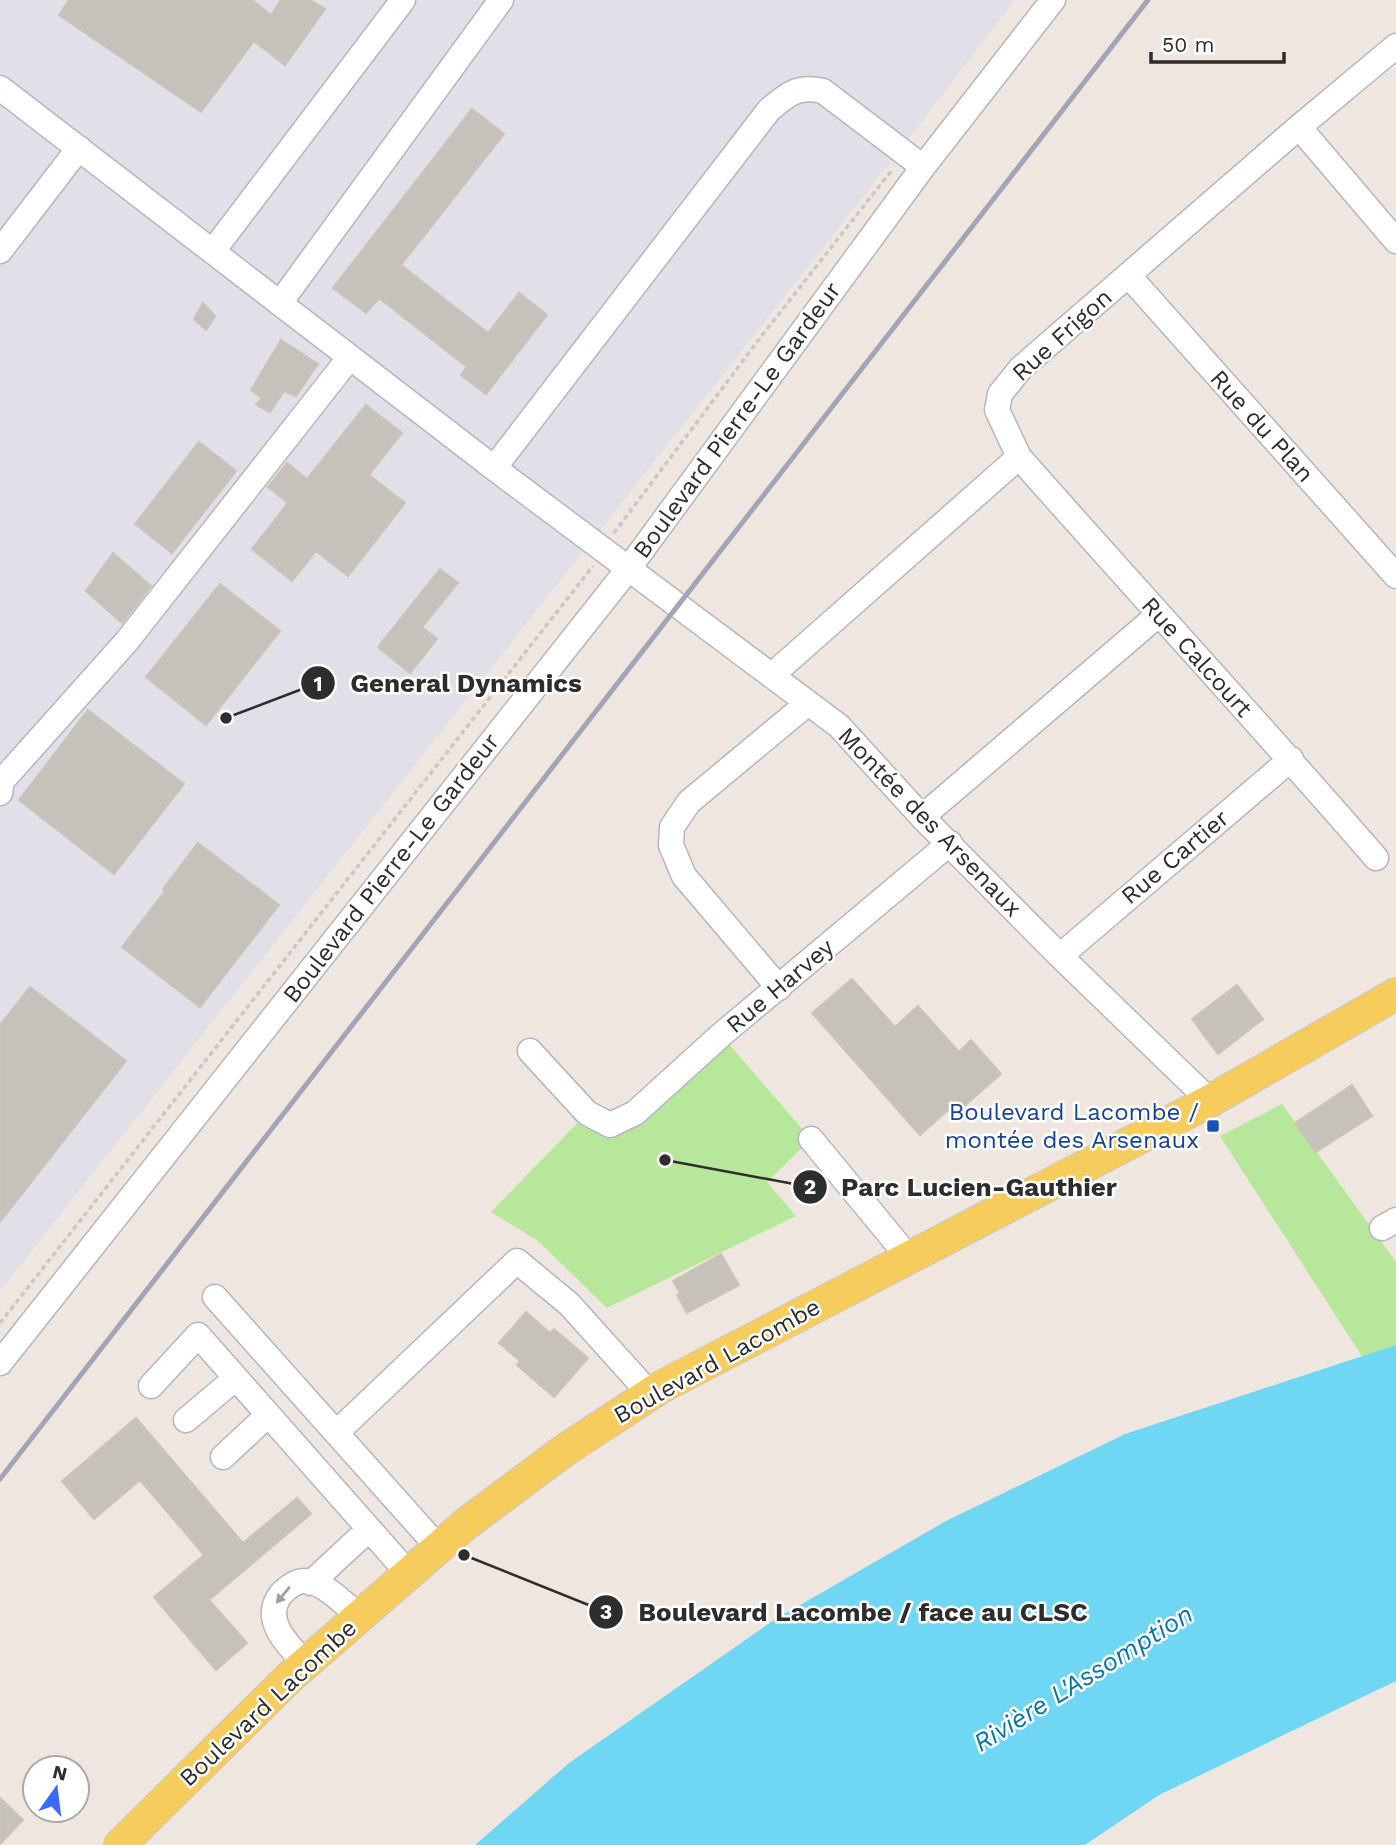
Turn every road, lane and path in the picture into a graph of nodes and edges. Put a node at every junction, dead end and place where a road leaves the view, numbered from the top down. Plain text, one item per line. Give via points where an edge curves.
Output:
1 (404, 0) edge
2 (501, 0) edge
3 (1053, 0) edge
4 (1396, 46) edge
5 (0, 88) edge
6 (1298, 127) junction
7 (79, 148) junction
8 (914, 160) junction
9 (1396, 241) edge
10 (0, 251) edge
11 (213, 251) junction
12 (1128, 275) junction
13 (280, 303) junction
14 (350, 357) junction
15 (1019, 457) junction
16 (494, 468) junction
17 (605, 551) junction
18 (629, 568) junction
19 (1396, 576) edge
20 (1157, 615) junction
21 (772, 675) junction
22 (808, 703) junction
23 (1291, 759) junction
24 (0, 793) edge
25 (922, 817) junction
26 (950, 843) junction
27 (1376, 858) dead end
28 (1060, 956) junction
29 (779, 988) junction
30 (1396, 994) edge
31 (530, 1051) dead end
32 (1210, 1101) junction
33 (811, 1139) dead end
34 (909, 1258) junction
35 (215, 1297) dead end
36 (0, 1323) edge
37 (0, 1363) edge
38 (236, 1378) junction
39 (151, 1386) dead end
40 (650, 1394) junction
41 (268, 1415) junction
42 (186, 1420) dead end
43 (337, 1433) junction
44 (223, 1457) dead end
45 (369, 1529) junction
46 (438, 1547) junction
47 (408, 1573) junction
48 (311, 1583) junction
49 (359, 1616) junction
50 (305, 1663) junction
51 (120, 1845) edge

1 - 11 street
2 - 13 street
3 - 8 street, Boulevard Pierre-Le Gardeur
4 - 6 street, Rue Frigon
5 - 7 street, Montée des Arsenaux
6 - 9 street
6 - 12 street, Rue Frigon
7 - 10 street
7 - 11 street, Montée des Arsenaux
8 - 16 street via 823,91 808,87 790,93 769,110
8 - 17 path via 760,338 618,526
8 - 18 street, Boulevard Pierre-Le Gardeur
11 - 13 street, Montée des Arsenaux
12 - 15 street, Rue Frigon via 1021,368 1000,394 997,410
12 - 19 street, Rue du Plan
13 - 14 street, Montée des Arsenaux
14 - 16 street, Montée des Arsenaux
14 - 24 street via 127,641 2,781
15 - 20 street, Rue Calcourt
15 - 21 street
16 - 17 street, Montée des Arsenaux
17 - 18 street, Montée des Arsenaux
17 - 36 path
18 - 21 street, Montée des Arsenaux
18 - 37 street, Boulevard Pierre-Le Gardeur
20 - 23 street, Rue Calcourt
20 - 25 street
21 - 22 street, Montée des Arsenaux
22 - 25 street, Montée des Arsenaux via 839,726
22 - 29 street via 689,802 671,827 671,845 684,876
23 - 27 street, Rue Calcourt
23 - 28 street, Rue Cartier
25 - 26 street, Montée des Arsenaux
26 - 28 street, Montée des Arsenaux
26 - 29 street, Rue Harvey
28 - 32 street, Montée des Arsenaux
29 - 31 street, Rue Harvey via 635,1113 610,1125 587,1113
30 - 32 main road, Boulevard Lacombe
32 - 34 main road, Boulevard Lacombe
33 - 34 street
34 - 40 main road, Boulevard Lacombe
35 - 43 street
38 - 39 street via 198,1335
38 - 41 street
38 - 42 street
40 - 43 street via 569,1304 517,1261
40 - 46 main road, Boulevard Lacombe via 565,1450
41 - 44 street
41 - 45 street
43 - 46 street
45 - 47 street
45 - 48 street
46 - 47 main road, Boulevard Lacombe
47 - 49 main road, Boulevard Lacombe
48 - 49 street
48 -> 50 street via 287,1587 275,1602 280,1636
49 - 50 main road, Boulevard Lacombe
50 - 51 main road, Boulevard Lacombe

